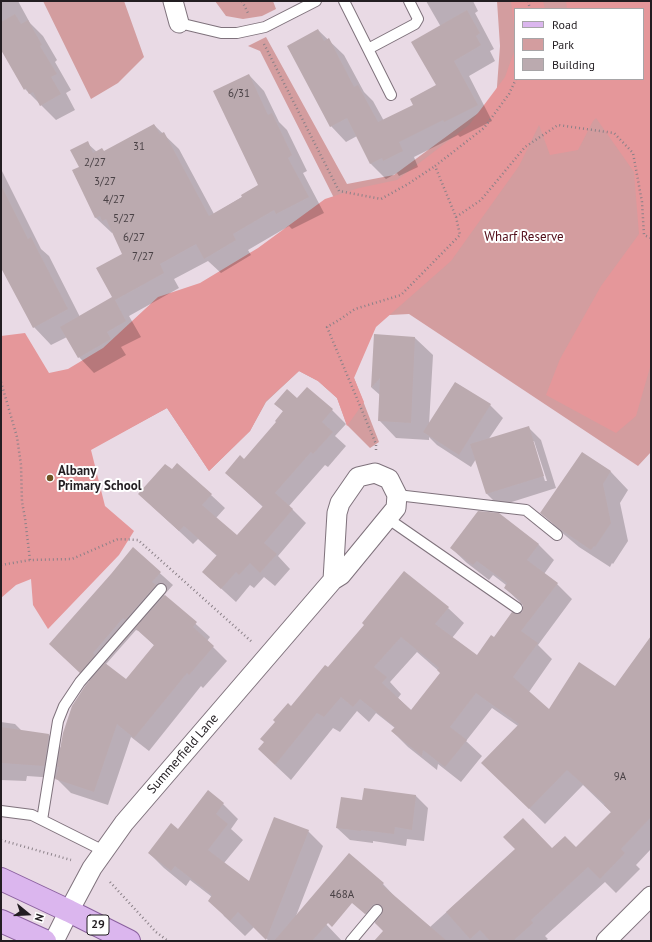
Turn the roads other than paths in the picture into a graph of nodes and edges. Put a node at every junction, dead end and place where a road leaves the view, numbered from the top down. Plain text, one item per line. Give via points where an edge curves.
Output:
1 (173, 1) edge
2 (316, 1) edge
3 (344, 1) edge
4 (409, 1) edge
5 (179, 23) joint
6 (368, 50) junction
7 (391, 95) dead end
8 (397, 495) junction
9 (388, 518) junction
10 (557, 535) dead end
11 (333, 580) junction
12 (161, 589) dead end
13 (517, 608) dead end
14 (1, 811) edge
15 (42, 820) junction
16 (104, 851) junction
17 (1, 879) edge
18 (651, 896) edge
19 (376, 910) dead end
20 (69, 911) junction
21 (1, 921) edge
22 (45, 941) edge
23 (54, 941) edge
24 (129, 941) edge
25 (350, 941) edge
26 (606, 941) edge

1 - 5 street
2 - 5 lane via 256,30 220,33
3 - 6 lane
4 - 6 lane via 418,19 415,24
6 - 7 lane
8 - 9 street, Summerfield Lane via 396,508
8 - 10 lane via 526,510
8 - 11 street via 389,479 375,473 358,477 340,503 337,513
9 - 11 street, Summerfield Lane via 341,575
9 - 13 lane
11 - 16 street, Summerfield Lane via 124,823
12 - 15 lane via 80,682 64,706 58,721
14 - 15 lane via 32,815
15 - 16 lane
16 - 20 street, Summerfield Lane
17 - 20 main road, 29
18 - 26 street
19 - 25 lane
20 - 23 street, Summerfield Lane
20 - 24 main road, 29
21 - 22 main road

